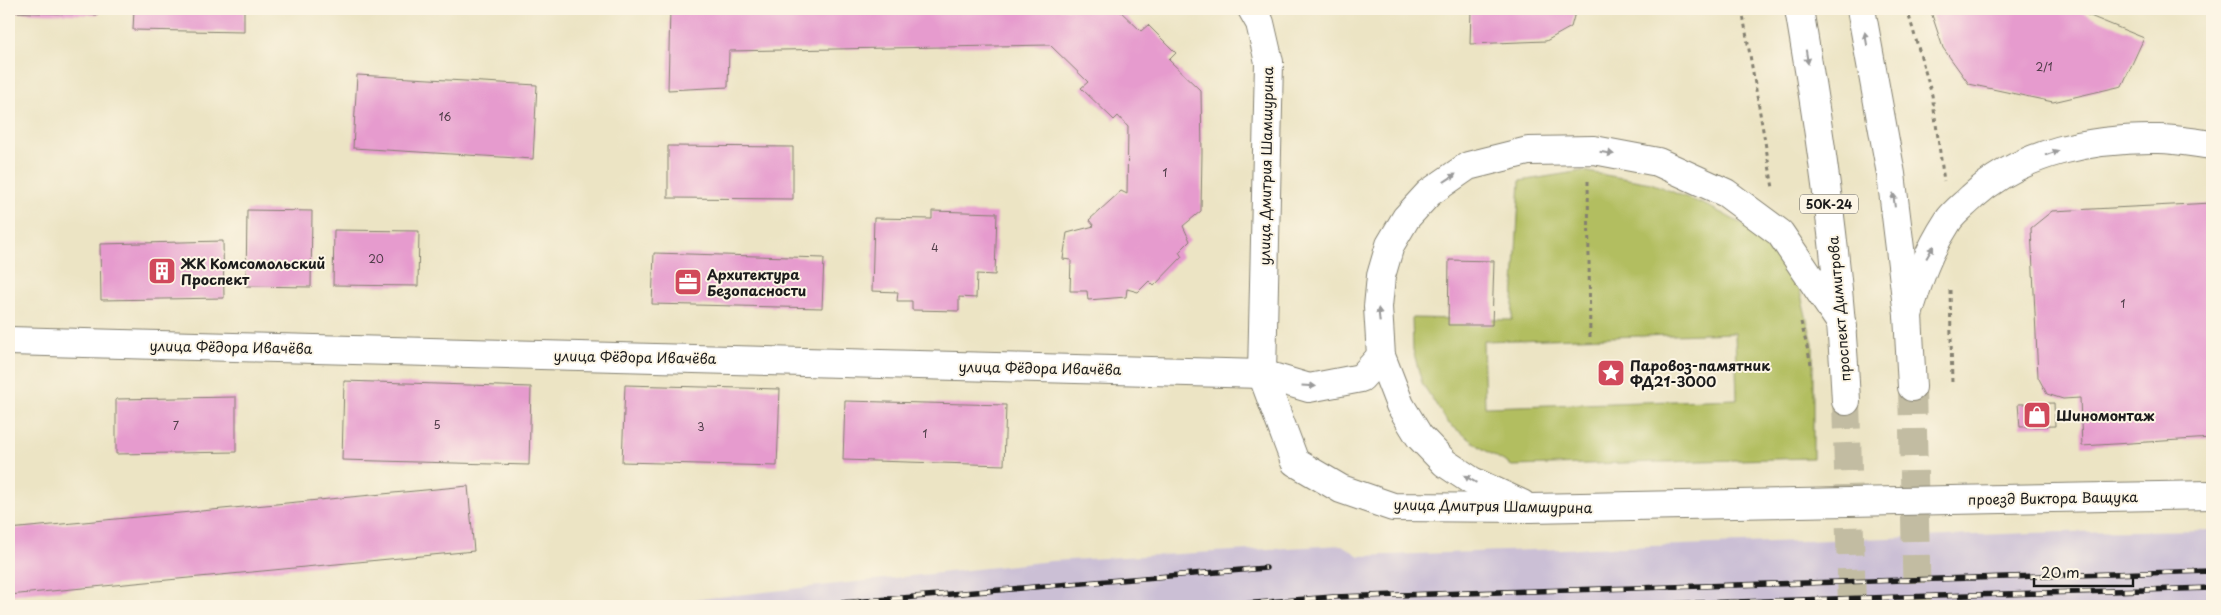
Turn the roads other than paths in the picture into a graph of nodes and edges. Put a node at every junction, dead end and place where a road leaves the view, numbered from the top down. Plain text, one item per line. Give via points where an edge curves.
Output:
1 (1252, 9) edge
2 (1799, 9) edge
3 (1861, 9) edge
4 (2212, 145) edge
5 (1908, 315) junction
6 (1843, 326) junction
7 (9, 341) edge
8 (1381, 356) junction
9 (1262, 374) junction
10 (1912, 387) tunnel mouth
11 (1846, 401) tunnel mouth
12 (2212, 495) edge
13 (1893, 501) joint
14 (1530, 508) junction

1 - 9 street, улица Дмитрия Шамшурина via 1260,23 1269,62
2 -> 6 street, проспект Димитрова / 50К-24 via 1824,162
5 -> 3 street via 1891,174
5 -> 4 street via 1924,262 1949,219 1986,185 2022,164 2062,150 2112,142 2160,139
5 - 10 street
8 -> 6 street via 1378,307 1381,276 1390,245 1406,218 1429,193 1468,166 1528,152 1588,150 1658,162 1726,193 1780,232
6 - 11 street, проспект Димитрова / 50К-24
7 - 9 street, улица Фёдора Ивачёва
9 -> 8 street, улица Фёдора Ивачёва via 1310,388 1361,378
14 -> 8 street via 1472,481 1445,463 1419,436 1400,405
9 - 14 street, улица Дмитрия Шамшурина via 1295,462 1341,489 1393,507
12 - 13 street, проезд Виктора Ващука
13 - 14 street, улица Дмитрия Шамшурина

